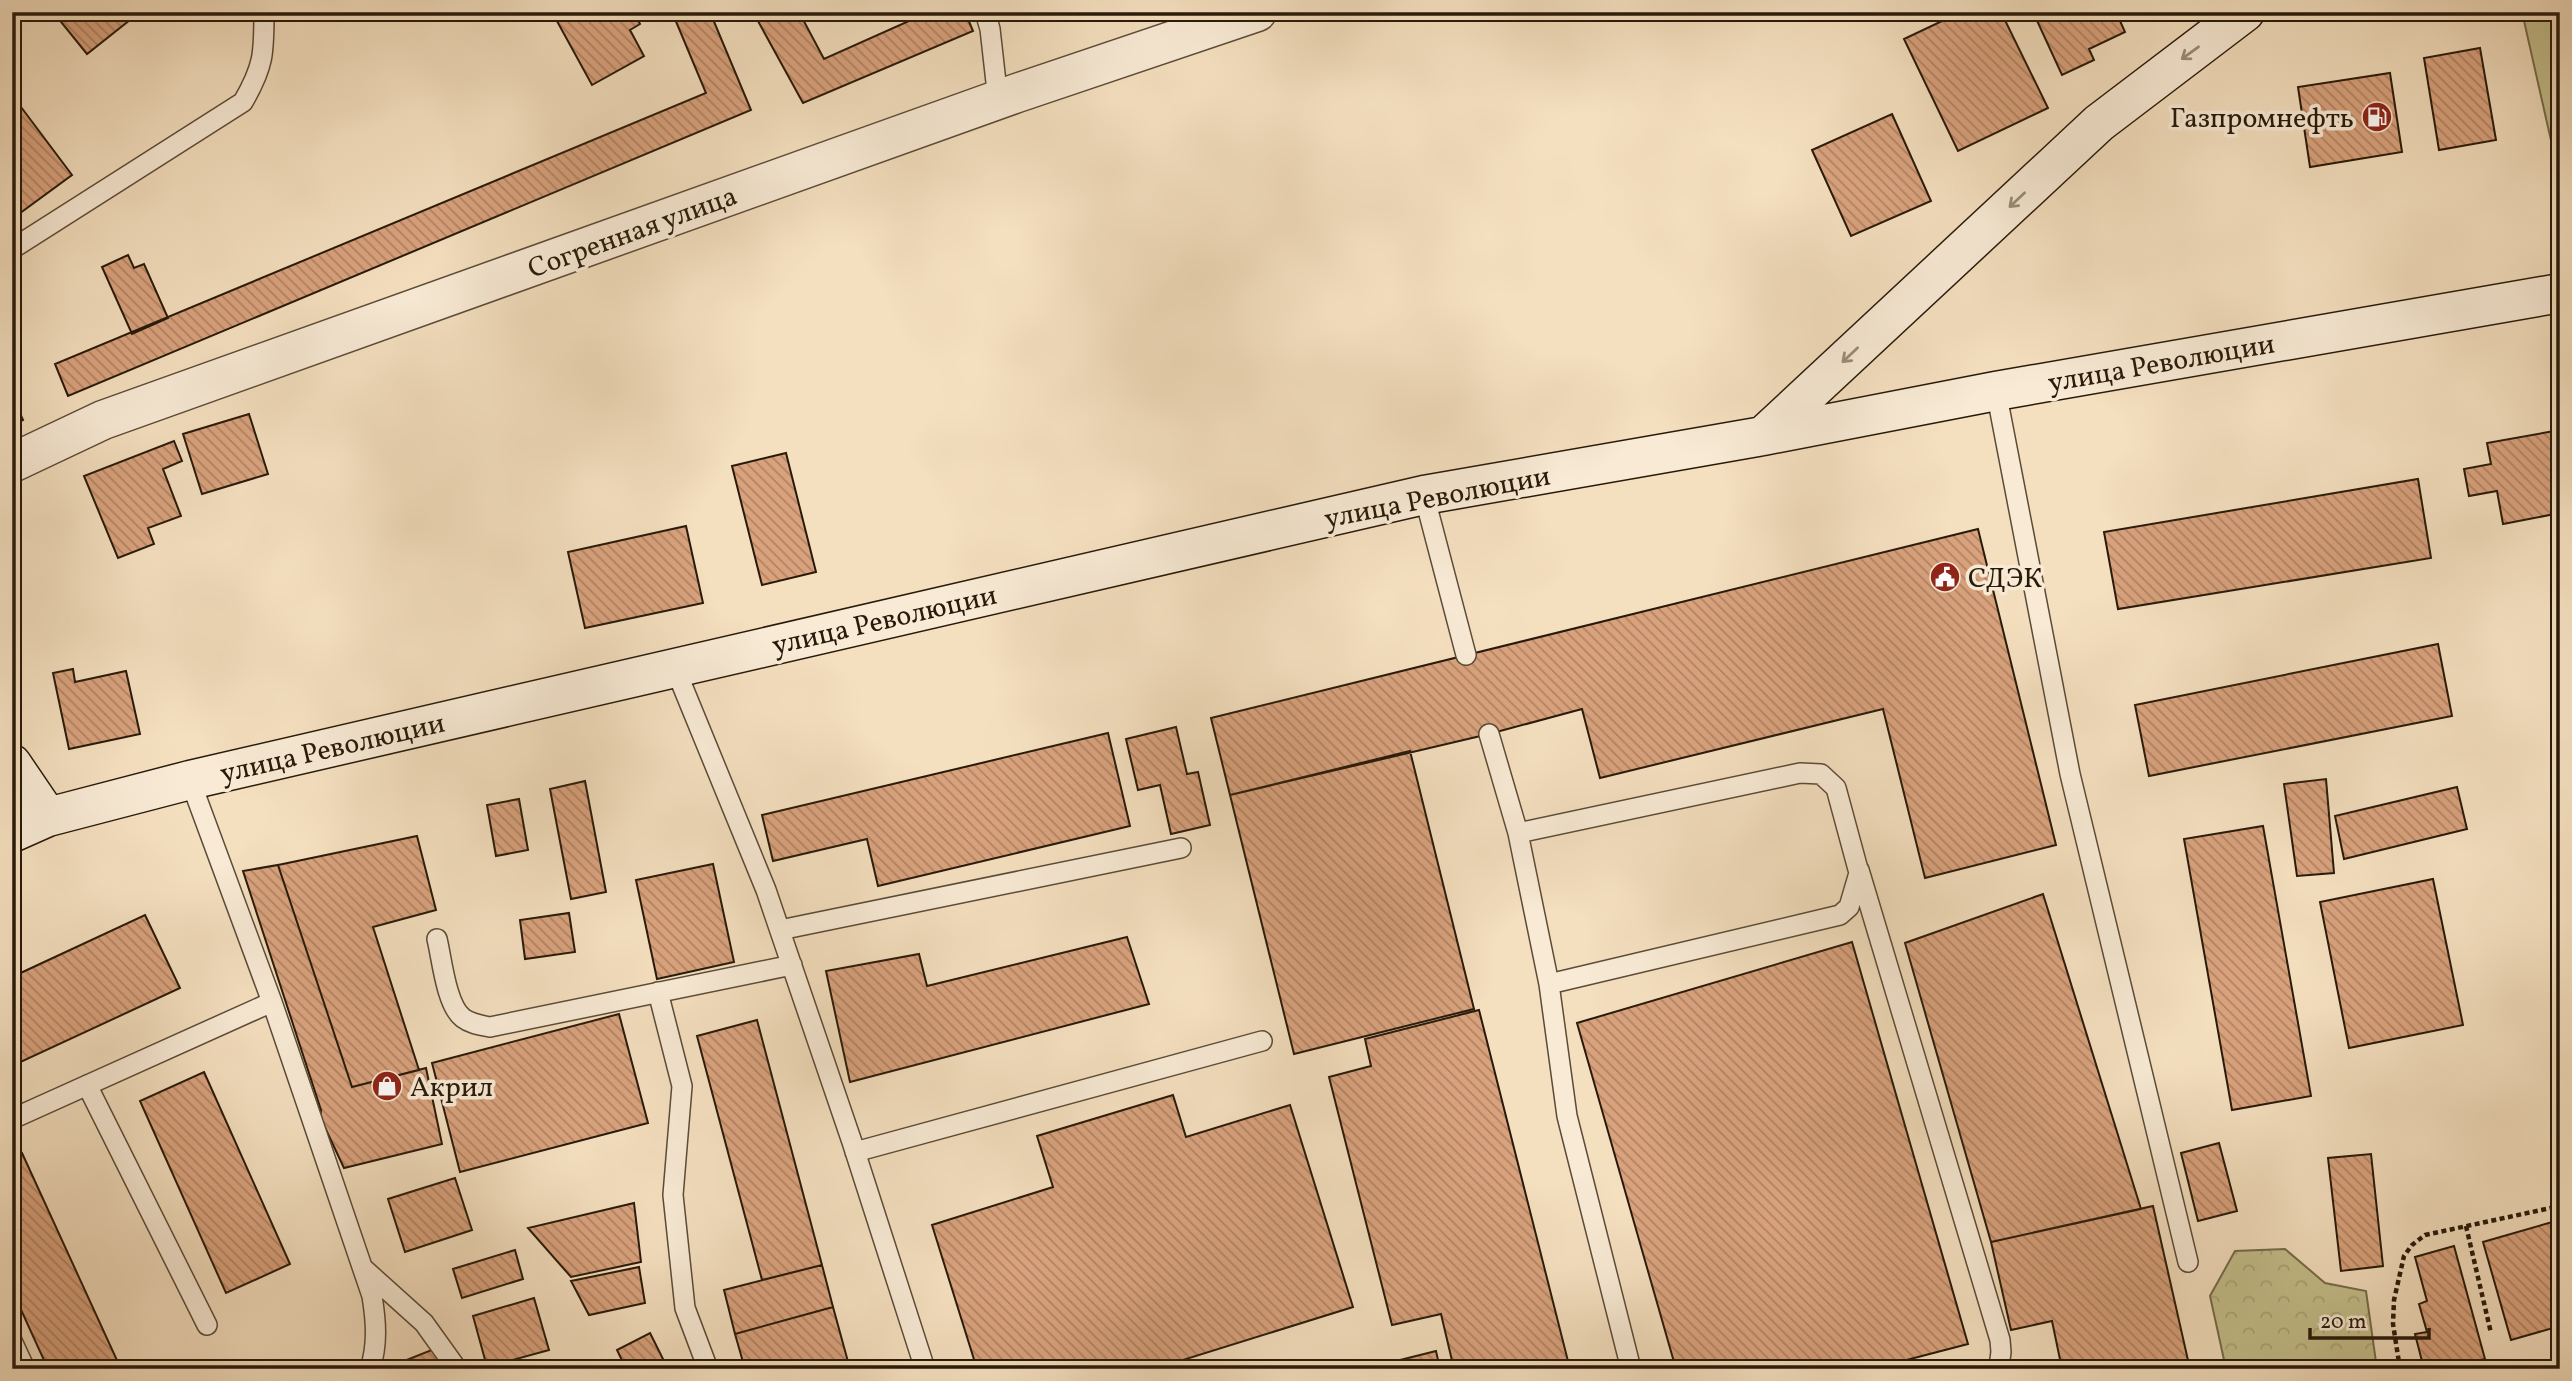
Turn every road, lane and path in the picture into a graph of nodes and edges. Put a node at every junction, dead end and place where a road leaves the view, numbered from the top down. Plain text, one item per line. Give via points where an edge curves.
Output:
1 (264, 12) edge
2 (985, 12) edge
3 (1257, 12) edge
4 (2245, 12) edge
5 (998, 100) junction
6 (12, 249) edge
7 (2560, 263) edge
8 (2560, 293) edge
9 (2497, 304) junction
10 (1996, 391) junction
11 (1763, 436) junction
12 (12, 463) edge
13 (1424, 495) junction
14 (1466, 655) dead end
15 (675, 668) junction
16 (1489, 734) dead end
17 (12, 764) edge
18 (190, 780) junction
19 (48, 817) junction
20 (12, 833) edge
21 (1518, 833) junction
22 (1181, 848) dead end
23 (1857, 863) junction
24 (780, 930) junction
25 (437, 939) dead end
26 (792, 965) junction
27 (1549, 984) junction
28 (658, 992) junction
29 (272, 1002) junction
30 (1262, 1041) dead end
31 (87, 1085) junction
32 (12, 1119) edge
33 (855, 1152) junction
34 (2560, 1206) edge
35 (2466, 1226) junction
36 (2188, 1262) dead end
37 (363, 1268) junction
38 (207, 1325) dead end
39 (2491, 1332) dead end
40 (12, 1341) edge
41 (25, 1369) edge
42 (370, 1369) edge
43 (457, 1369) edge
44 (708, 1369) edge
45 (925, 1369) edge
46 (1631, 1369) edge
47 (1996, 1369) edge
48 (2400, 1369) edge

1 - 6 lane via 258,75 243,102
2 - 5 lane
3 - 5 main road, Согренная улица
4 -> 11 main road via 2099,123
5 - 12 main road, Согренная улица via 103,420
7 - 9 main road
8 - 9 main road, улица Революции
9 - 10 main road, улица Революции
10 - 11 main road, улица Революции
10 - 36 lane via 2070,774
11 - 13 main road, улица Революции
13 - 14 lane
13 - 15 main road, улица Революции
15 - 18 main road, улица Революции
15 - 24 lane
16 - 21 lane
17 - 19 main road
18 - 19 main road, улица Революции
18 - 29 lane
19 - 20 main road, улица Революции
21 - 23 lane via 1800,773 1821,774 1836,788
21 - 27 lane
22 - 24 lane
23 - 27 lane via 1853,894 1840,915
23 - 47 lane via 2000,1340
24 - 26 lane
25 - 28 lane via 453,1006 474,1024 490,1027
26 - 28 lane
26 - 33 lane
27 - 46 lane via 1567,1116
28 - 44 lane via 682,1086 673,1195 683,1295
29 - 31 lane
29 - 37 lane
30 - 33 lane
31 - 32 lane
31 - 38 lane
33 - 45 lane
34 - 35 path
35 - 39 path
35 - 48 path via 2425,1235 2404,1256 2394,1312
37 - 42 lane via 377,1326
37 - 43 lane via 424,1323
40 - 41 lane

